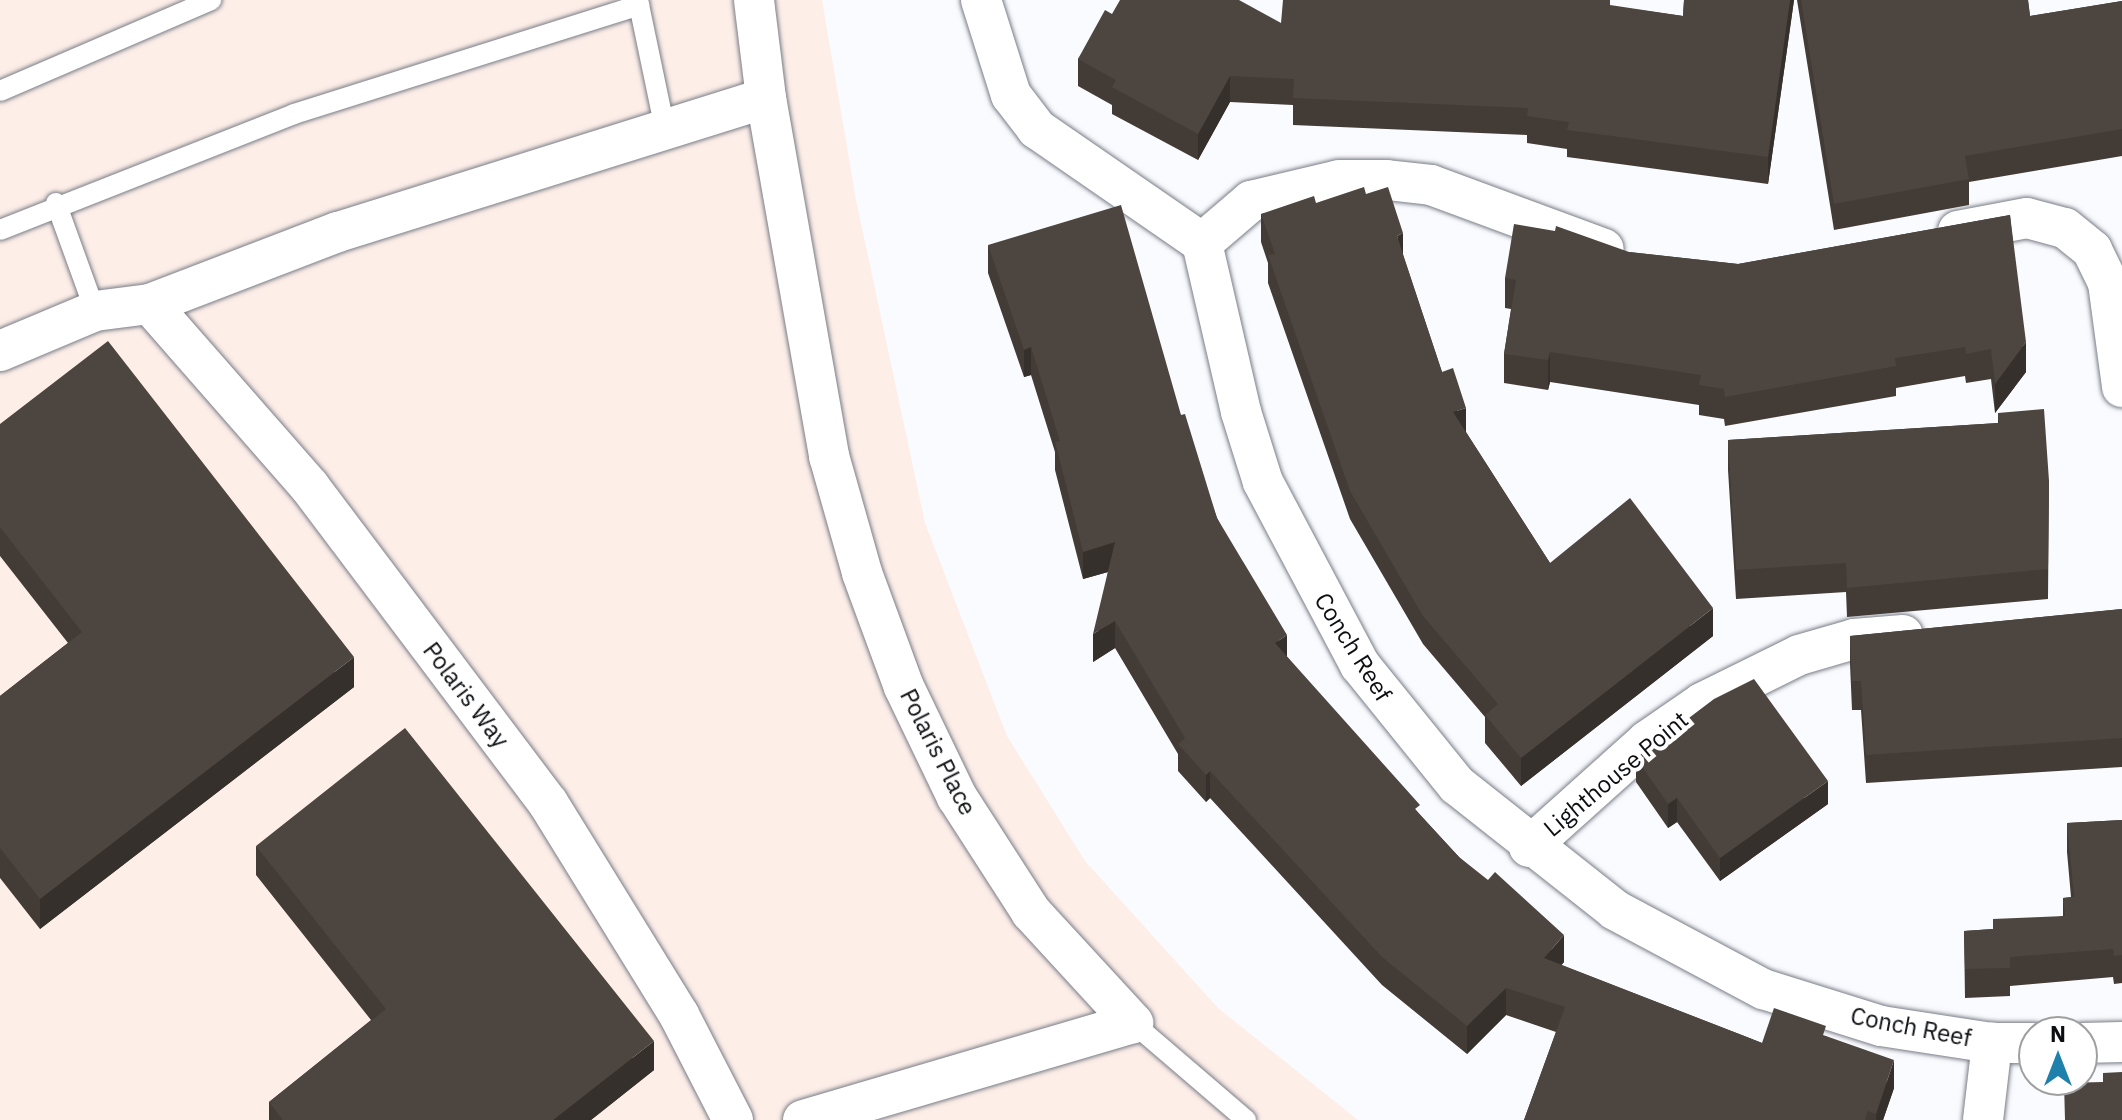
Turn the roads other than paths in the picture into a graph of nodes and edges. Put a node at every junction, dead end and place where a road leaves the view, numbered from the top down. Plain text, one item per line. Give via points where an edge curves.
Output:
1 (211, 0) edge
2 (754, 0) edge
3 (981, 0) edge
4 (638, 2) edge
5 (0, 91) edge
6 (766, 98) junction
7 (665, 129) junction
8 (56, 203) junction
9 (0, 230) edge
10 (1921, 238) edge
11 (1202, 243) junction
12 (1645, 261) edge
13 (150, 304) junction
14 (95, 311) junction
15 (0, 351) edge
16 (2122, 387) edge
17 (1948, 630) edge
18 (1529, 847) junction
19 (1133, 1023) junction
20 (2122, 1042) edge
21 (1992, 1043) junction
22 (2018, 1043) edge
23 (2098, 1043) edge
24 (733, 1120) edge
25 (803, 1120) edge
26 (1246, 1120) edge
27 (1983, 1120) edge

1 - 5 lane
2 - 6 street
3 - 11 street via 1011,95 1037,129
4 - 7 lane
4 - 8 lane via 294,114
6 - 7 street
6 - 19 street, Polaris Place via 829,456 862,573 904,687 957,797 1031,912
7 - 13 street via 338,232
8 - 9 lane
8 - 14 lane
10 - 16 street via 2027,218 2065,228 2092,250 2108,283
11 - 12 street via 1251,201 1339,180 1387,180 1431,185
11 - 18 street, Conch Reef via 1241,412 1263,482 1322,601 1360,665 1409,730 1457,785
13 - 14 street
13 - 24 street, Polaris Way via 310,487 548,803 679,1015
14 - 15 street
17 - 18 street, Lighthouse Point via 1854,639 1799,655 1702,703 1647,741
18 - 21 street, Conch Reef via 1615,910 1763,989 1881,1026
19 - 25 street
19 - 26 lane
20 - 23 street
21 - 22 street, Conch Reef
21 - 27 street

